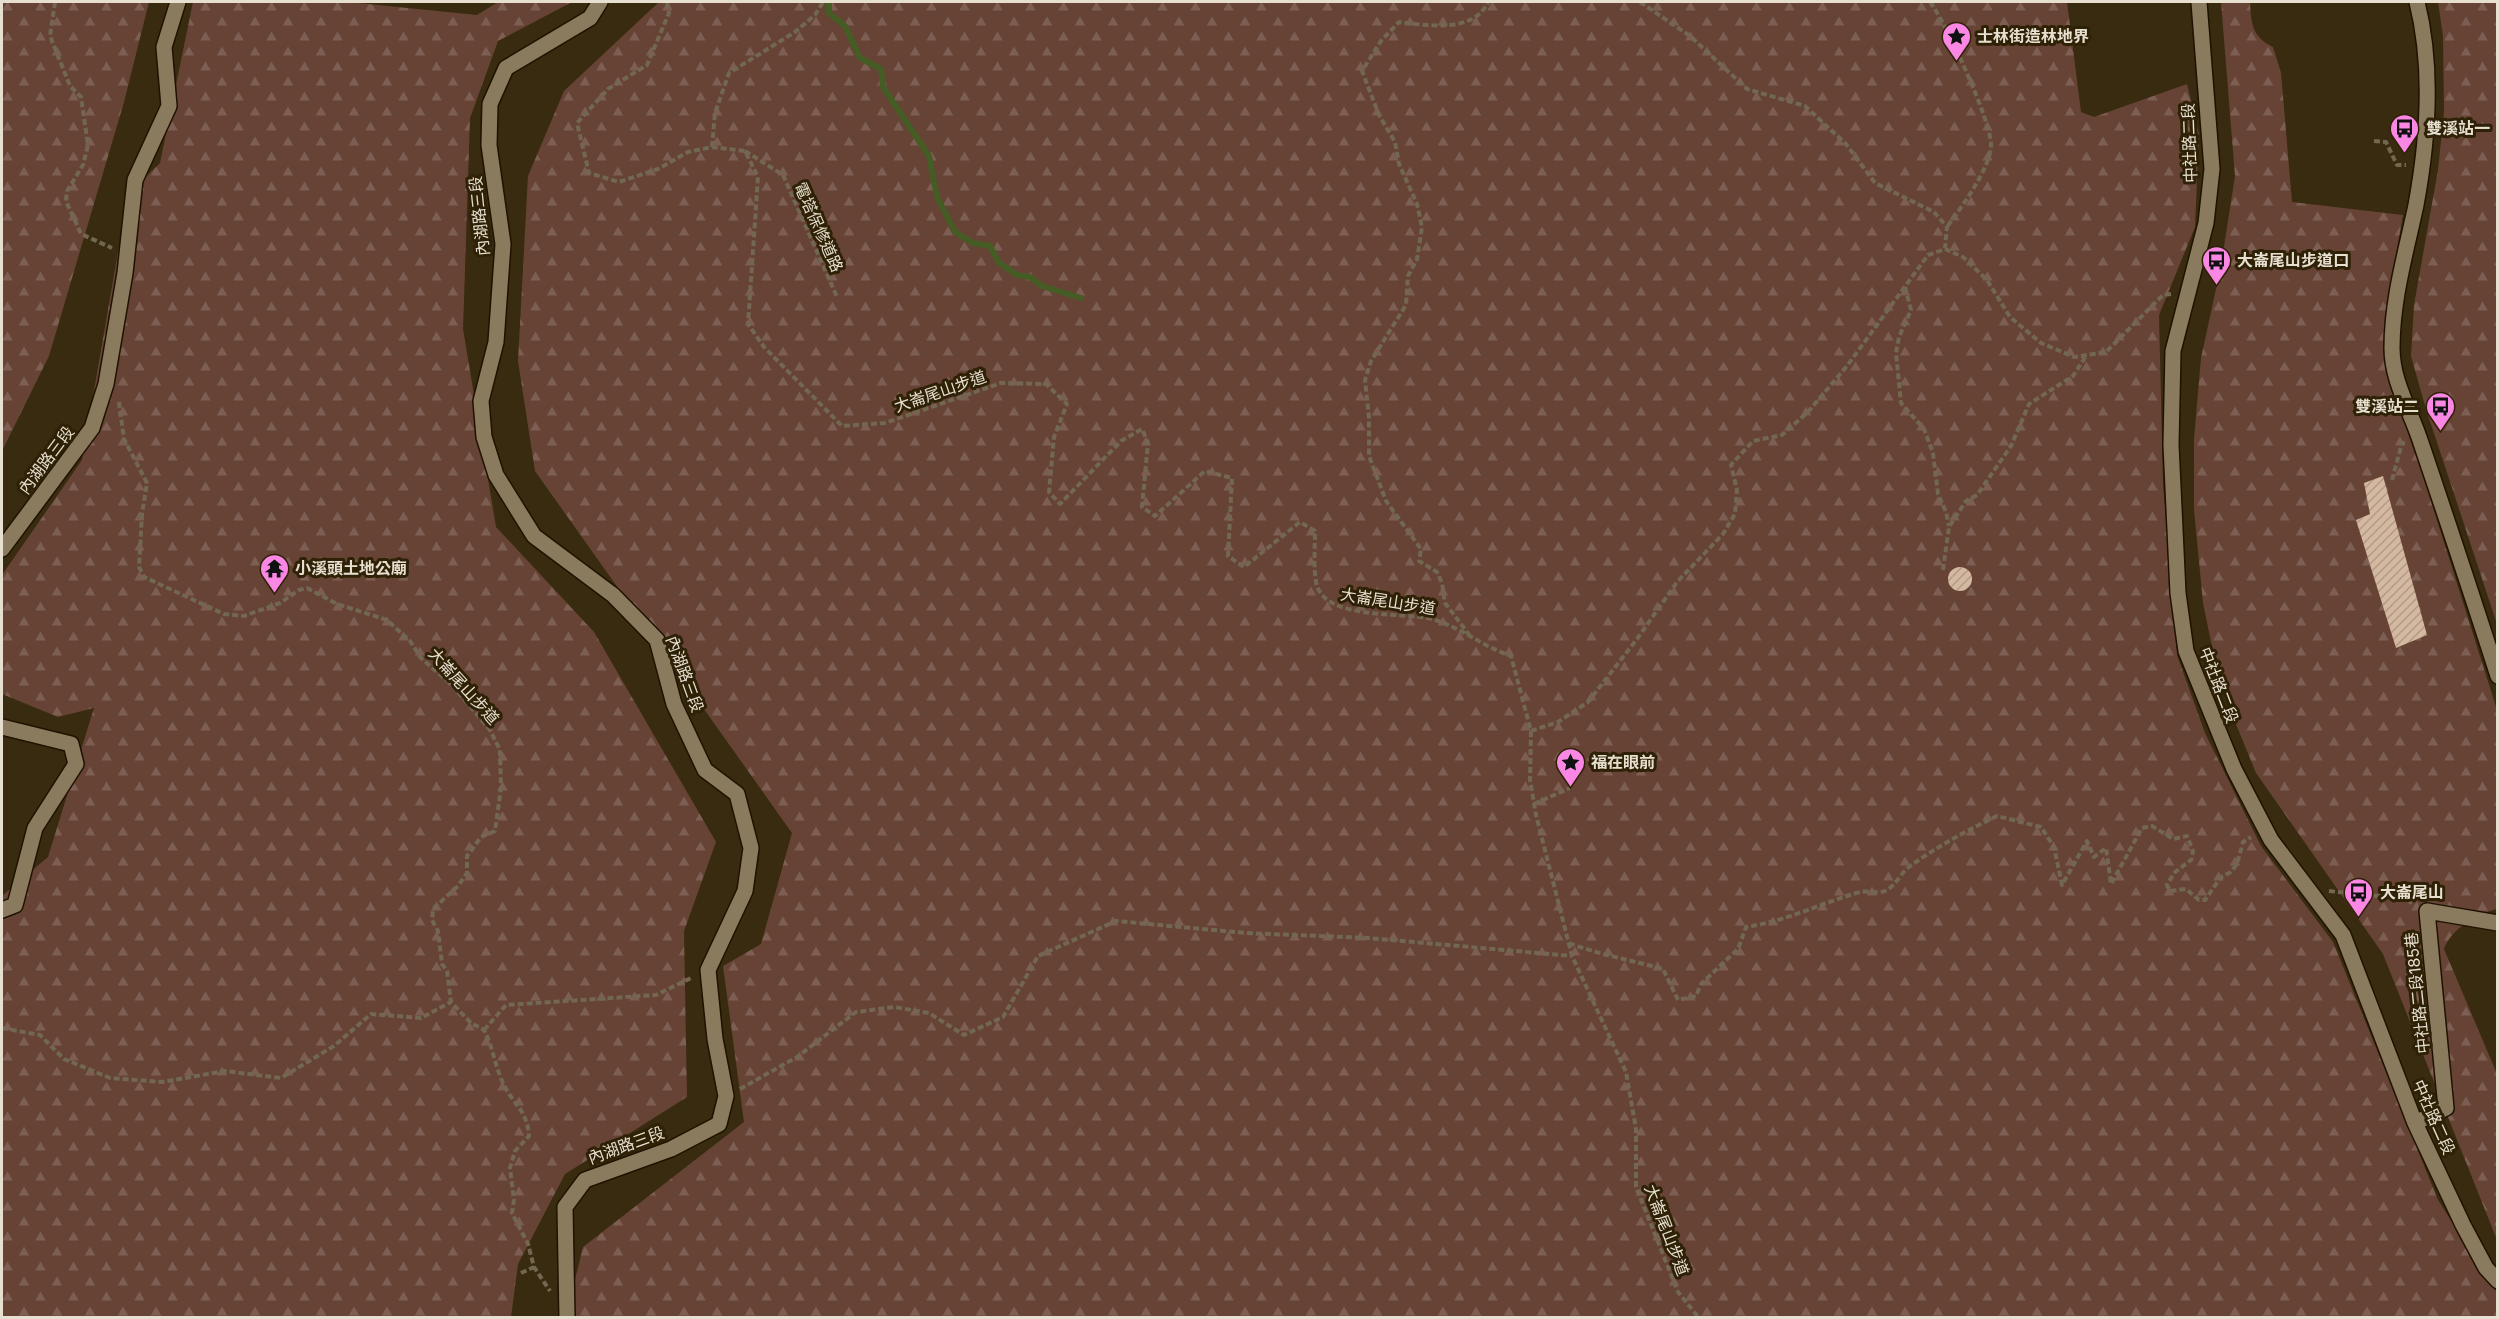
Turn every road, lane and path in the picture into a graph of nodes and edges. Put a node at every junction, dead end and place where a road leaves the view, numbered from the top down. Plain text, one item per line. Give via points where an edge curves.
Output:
1 (55, 2) edge
2 (178, 2) edge
3 (600, 2) edge
4 (667, 2) edge
5 (823, 2) edge
6 (1488, 2) edge
7 (1640, 2) edge
8 (1930, 2) edge
9 (2199, 2) edge
10 (2417, 2) edge
11 (2374, 141) dead end
12 (712, 147) junction
13 (745, 151) junction
14 (2421, 167) junction
15 (1947, 227) junction
16 (1945, 249) junction
17 (124, 273) junction
18 (1905, 286) junction
19 (2187, 293) junction
20 (837, 297) dead end
21 (2087, 355) junction
22 (119, 411) dead end
23 (2420, 439) junction
24 (2392, 480) dead end
25 (1949, 527) junction
26 (2, 549) edge
27 (1943, 570) dead end
28 (1472, 639) junction
29 (2498, 676) edge
30 (2, 727) edge
31 (1532, 731) junction
32 (1570, 788) dead end
33 (1534, 804) junction
34 (2269, 837) junction
35 (2310, 889) junction
36 (2, 910) edge
37 (2427, 911) junction
38 (2498, 923) edge
39 (1569, 943) junction
40 (1572, 956) junction
41 (708, 970) junction
42 (451, 1002) junction
43 (2, 1028) edge
44 (484, 1030) junction
45 (726, 1096) junction
46 (2415, 1123) junction
47 (534, 1266) junction
48 (521, 1273) dead end
49 (2498, 1281) edge
50 (567, 1317) edge
51 (1699, 1317) edge

1 - 17 path via 50,36 70,86 81,98 88,145 66,201 81,234 109,245 119,257
2 - 17 street, 內湖路三段 via 164,47 170,106 135,180
3 - 41 street, 內湖路三段 via 590,18 506,68 490,104 489,145 502,244 496,342 481,401 484,437 496,475 534,536 613,595 657,640 674,704 705,770 737,794 751,848 745,891
4 - 12 path via 669,13 647,65 609,88 577,123 590,173 619,182 658,169 688,152
5 - 12 path via 815,15 795,32 729,73 715,113
6 - 28 path via 1473,17 1457,24 1399,22 1362,71 1379,115 1395,142 1422,227 1417,259 1408,276 1406,305 1371,361 1365,380 1369,456 1386,501 1421,549 1419,561 1437,572 1445,603
7 - 15 path via 1690,36 1747,89 1805,106 1846,144 1875,183 1934,212
8 - 15 path via 1941,17 1983,110 1991,147 1975,187
9 - 19 street, 中社路二段 via 2211,169 2206,223
10 - 14 street via 2423,26 2426,80
11 - 14 path via 2386,142 2397,165
12 - 13 path
13 - 20 path, 電塔保修道路 via 783,175
13 - 28 path, 大崙尾山步道 via 758,177 748,324 764,347 842,426 885,423 1001,383 1046,384 1067,404 1054,437 1049,492 1060,504 1121,441 1142,429 1148,443 1142,507 1155,516 1205,471 1232,478 1228,556 1244,567 1300,522 1315,531 1317,587 1331,604 1371,614 1415,615 1449,624
14 - 23 street via 2393,314 2392,351 2397,382
15 - 16 path
16 - 18 path via 1928,255
16 - 21 path via 1963,257 1987,280 2010,317 2041,343 2074,357
17 - 26 street, 內湖路三段 via 106,384 92,428
18 - 25 path via 1911,310 1896,353 1901,403 1924,429
18 - 31 path via 1808,412 1782,435 1753,441 1731,465 1737,490 1735,514 1723,534 1677,582 1588,702 1558,722
19 - 21 path via 2163,295 2106,352
19 - 34 street, 中社路二段 via 2173,351 2171,445 2178,593 2186,651 2234,769
21 - 25 path via 2073,376 2029,404 2011,446
22 - 42 path, 大崙尾山步道 via 124,439 147,483 139,567 144,577 224,614 244,616 307,588 337,604 387,620 452,685 490,730 500,750 501,788 495,831 481,837 467,856 467,873 433,909 432,920 438,932
23 - 24 path via 2402,444
23 - 29 street
25 - 27 path
28 - 31 path, 大崙尾山步道 via 1511,656
30 - 36 street via 71,744 76,764 35,828 15,905
31 - 33 path, 大崙尾山步道 via 1530,780
32 - 33 path
33 - 39 path, 大崙尾山步道
34 - 35 street, 中社路二段
34 - 39 path via 2248,837 2231,872 2221,877 2205,900 2199,900 2186,889 2170,891 2167,885 2174,873 2191,860 2193,851 2187,836 2173,839 2152,826 2142,828 2111,884 2106,848 2094,857 2087,842 2062,885 2054,847 2041,827 1996,816 1907,868 1887,890 1863,891 1801,915 1746,927 1738,949 1701,984 1696,996 1678,1000 1663,969 1602,956
35 - 37 path via 2404,899
35 - 46 street, 中社路二段 via 2343,935
37 - 38 street, 中社路二段185巷
37 - 46 street, 中社路二段185巷 via 2446,1108
39 - 40 path, 大崙尾山步道
40 - 45 path via 1116,921 1038,956 1003,1017 964,1035 929,1013 894,1007 856,1012 797,1057
40 - 51 path, 大崙尾山步道 via 1626,1072 1636,1129 1636,1187 1678,1292
41 - 44 path via 656,995 506,1005
41 - 45 street, 內湖路三段
42 - 43 path via 420,1018 371,1014 334,1046 281,1078 225,1071 162,1082 110,1078 64,1059 40,1035
42 - 44 path via 471,1023
44 - 47 path via 503,1084 528,1122 529,1136 515,1151 510,1168 512,1213
45 - 50 street, 內湖路三段 via 719,1124 671,1149 585,1180 565,1207
46 - 49 street, 中社路二段 via 2463,1225 2486,1268
47 - 48 path
47 - 50 path

